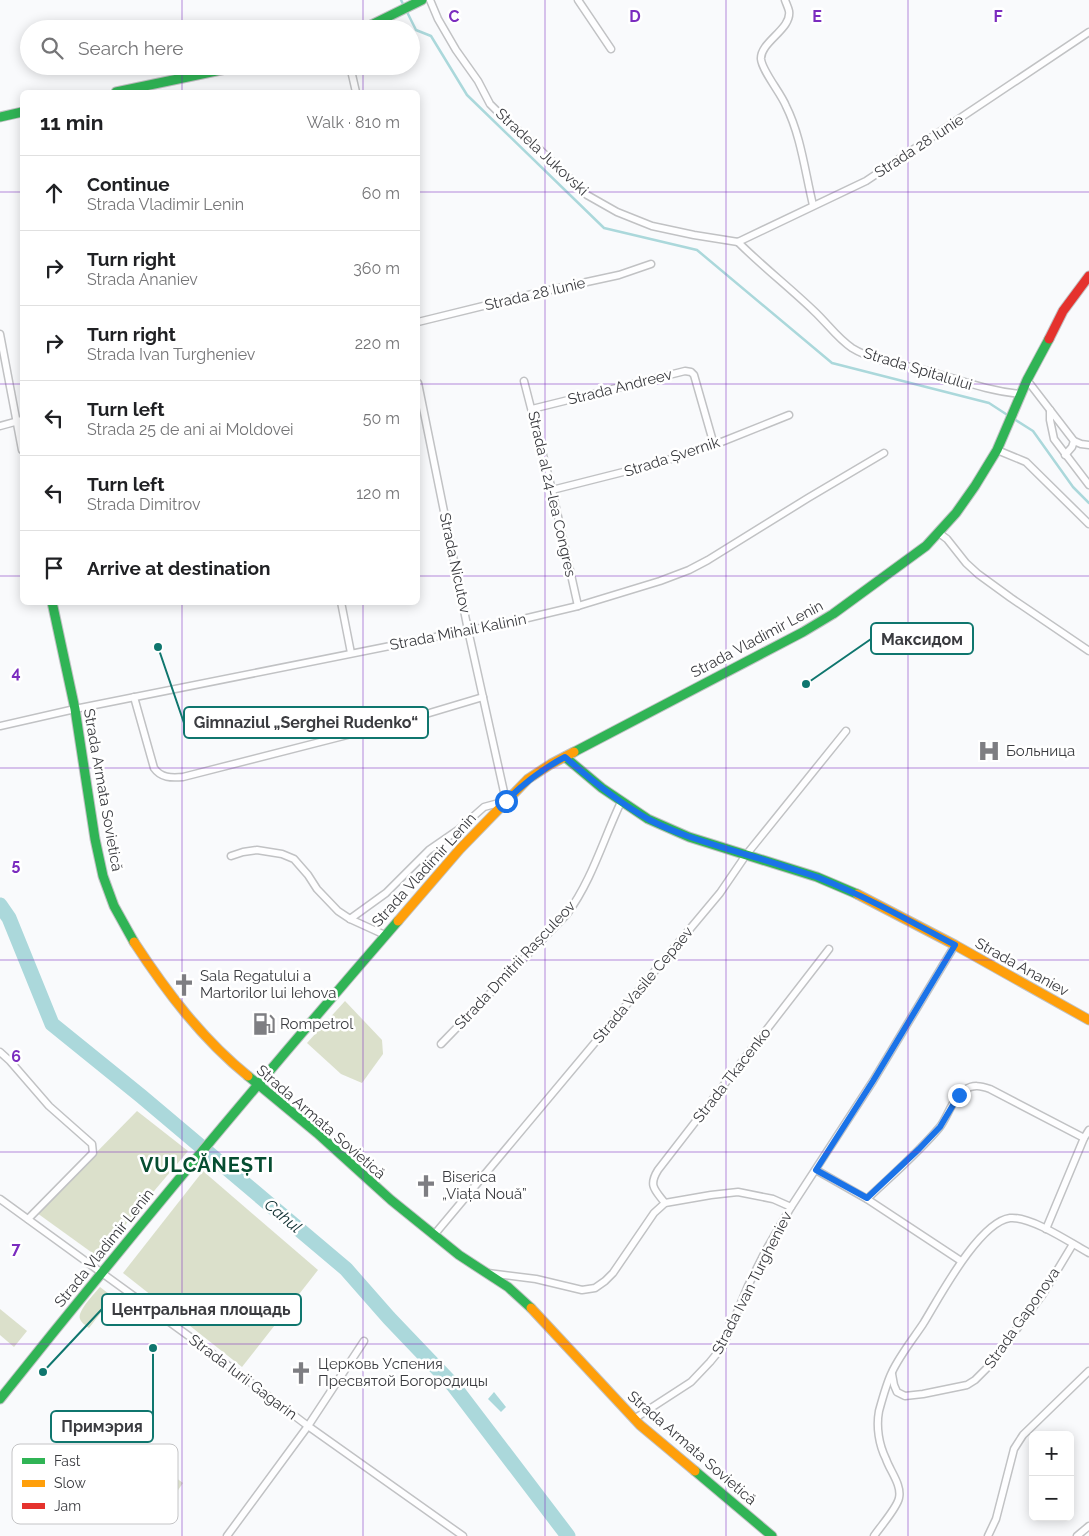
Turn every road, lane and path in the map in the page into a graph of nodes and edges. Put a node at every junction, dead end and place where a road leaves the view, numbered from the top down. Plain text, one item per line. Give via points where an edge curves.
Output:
1 (430, 0) edge
2 (578, 0) edge
3 (785, 0) edge
4 (418, 2) edge
5 (382, 20) edge
6 (1089, 32) edge
7 (611, 49) dead end
8 (197, 75) edge
9 (352, 75) edge
10 (126, 90) edge
11 (356, 90) edge
12 (20, 112) edge
13 (0, 117) edge
14 (813, 205) junction
15 (738, 242) junction
16 (652, 264) dead end
17 (1089, 276) edge
18 (420, 322) edge
19 (0, 334) edge
20 (1027, 380) junction
21 (524, 381) dead end
22 (420, 393) edge
23 (1020, 397) junction
24 (532, 409) junction
25 (1050, 410) junction
26 (789, 416) dead end
27 (20, 421) edge
28 (0, 426) edge
29 (1074, 441) junction
30 (714, 445) junction
31 (1089, 445) edge
32 (998, 446) junction
33 (884, 454) dead end
34 (1065, 455) junction
35 (1089, 485) edge
36 (552, 490) junction
37 (1089, 524) edge
38 (940, 533) junction
39 (53, 605) edge
40 (342, 605) edge
41 (578, 606) junction
42 (468, 630) junction
43 (1089, 651) edge
44 (351, 653) junction
45 (134, 697) junction
46 (483, 698) junction
47 (75, 709) junction
48 (0, 726) edge
49 (846, 731) dead end
50 (565, 757) junction
51 (506, 801) junction
52 (622, 802) junction
53 (746, 854) junction
54 (231, 856) dead end
55 (350, 919) junction
56 (385, 935) junction
57 (955, 945) junction
58 (829, 949) dead end
59 (1089, 1020) edge
60 (441, 1044) dead end
61 (0, 1052) edge
62 (257, 1085) junction
63 (1089, 1130) edge
64 (1084, 1138) junction
65 (816, 1170) junction
66 (867, 1198) junction
67 (0, 1199) edge
68 (665, 1203) junction
69 (791, 1207) junction
70 (28, 1219) junction
71 (1046, 1229) junction
72 (434, 1235) junction
73 (1073, 1244) junction
74 (1089, 1253) edge
75 (961, 1261) junction
76 (101, 1272) junction
77 (485, 1273) junction
78 (364, 1341) dead end
79 (1089, 1371) edge
80 (892, 1372) junction
81 (0, 1399) edge
82 (634, 1419) junction
83 (308, 1426) junction
84 (1089, 1526) edge
85 (227, 1536) edge
86 (463, 1536) edge
87 (772, 1536) edge
88 (874, 1536) edge
89 (988, 1536) edge
90 (1077, 1536) edge

1 - 15 street, Stradela Jukovski via 438,19 490,104 587,195 652,226
2 - 7 street
3 - 14 street via 789,10 787,22 761,56 795,129
4 - 5 street
6 - 14 street, Strada 28 Iunie via 866,181
8 - 10 street
9 - 11 street
12 - 13 street
14 - 15 street, Strada 28 Iunie
15 - 23 street, Strada Spitalului via 853,349
16 - 18 street, Strada 28 Iunie
17 - 20 street, Strada Vladimir Lenin via 1063,311
19 - 27 street
20 - 23 street, Strada Vladimir Lenin
20 - 25 street
21 - 24 street, Strada al 24-lea Congres
22 - 42 street, Strada Nicutov
23 - 32 street, Strada Vladimir Lenin
24 - 30 street, Strada Andreev via 685,370 694,375
24 - 36 street, Strada al 24-lea Congres
25 - 29 street
25 - 34 street via 1054,439
26 - 30 street, Strada Șvernik
27 - 28 street
29 - 31 street
29 - 34 street
30 - 36 street, Strada Șvernik via 655,464
32 - 37 street via 1026,462
32 - 38 street, Strada Vladimir Lenin via 975,486
33 - 41 street, Strada Mihail Kalinin via 702,563 660,581
34 - 35 street
36 - 41 street, Strada al 24-lea Congres
38 - 43 street via 978,574
38 - 50 street, Strada Vladimir Lenin via 905,562 803,632
39 - 47 street, Strada Armata Sovietică
40 - 44 street
41 - 42 street, Strada Mihail Kalinin
42 - 44 street, Strada Mihail Kalinin
42 - 46 street, Strada Nicutov
44 - 45 street, Strada Mihail Kalinin
45 - 46 street via 154,768 161,776 175,778
45 - 47 street, Strada Mihail Kalinin
46 - 51 street, Strada Nicutov
47 - 48 street, Strada Mihail Kalinin
47 - 62 street, Strada Armata Sovietică via 94,839 114,906 155,974 180,1008
49 - 53 street, Strada Vasile Cepaev
50 - 51 street, Strada Vladimir Lenin via 528,779
50 - 52 street, Strada Ananiev
51 - 55 street via 484,807 429,850 386,893
51 - 56 street, Strada Vladimir Lenin
52 - 53 street, Strada Ananiev via 666,828
52 - 60 street, Strada Dmitrii Rașculeov via 587,882 567,914
53 - 57 street, Strada Ananiev via 849,890
53 - 72 street, Strada Vasile Cepaev via 720,893
54 - 55 street via 256,850 294,859 317,890
55 - 56 street
56 - 62 street, Strada Vladimir Lenin
57 - 59 street, Strada Ananiev
57 - 65 street, Strada Ivan Turgheniev
58 - 68 street, Strada Tkacenko via 658,1170 652,1183
61 - 70 street via 49,1106 92,1144 93,1153
62 - 72 street, Strada Armata Sovietică
62 - 76 street, Strada Vladimir Lenin
63 - 64 street
64 - 66 street via 990,1089 975,1086 959,1095 940,1127
64 - 71 street
65 - 66 street
65 - 69 street, Strada Ivan Turgheniev
66 - 75 street
67 - 70 street, Strada Iurii Gagarin
68 - 69 street via 738,1192 773,1199
68 - 77 street via 654,1213 613,1273 595,1288 582,1290 536,1279
69 - 82 street, Strada Ivan Turgheniev via 748,1286 723,1346 691,1382
70 - 76 street, Strada Iurii Gagarin
71 - 73 street
71 - 75 street via 1017,1218 1008,1218 989,1230
72 - 77 street, Strada Armata Sovietică
73 - 74 street
73 - 80 street, Strada Gaponova via 1043,1294 975,1380 960,1387 905,1396 894,1385
75 - 80 street
76 - 81 street, Strada Vladimir Lenin
76 - 83 street, Strada Iurii Gagarin
77 - 82 street, Strada Armata Sovietică via 526,1302
78 - 83 street
79 - 89 street via 1022,1434 1014,1449 996,1519
80 - 88 street via 879,1412 878,1426 885,1458 899,1487 899,1499
82 - 87 street, Strada Armata Sovietică
83 - 85 street
83 - 86 street, Strada Iurii Gagarin
84 - 90 street

